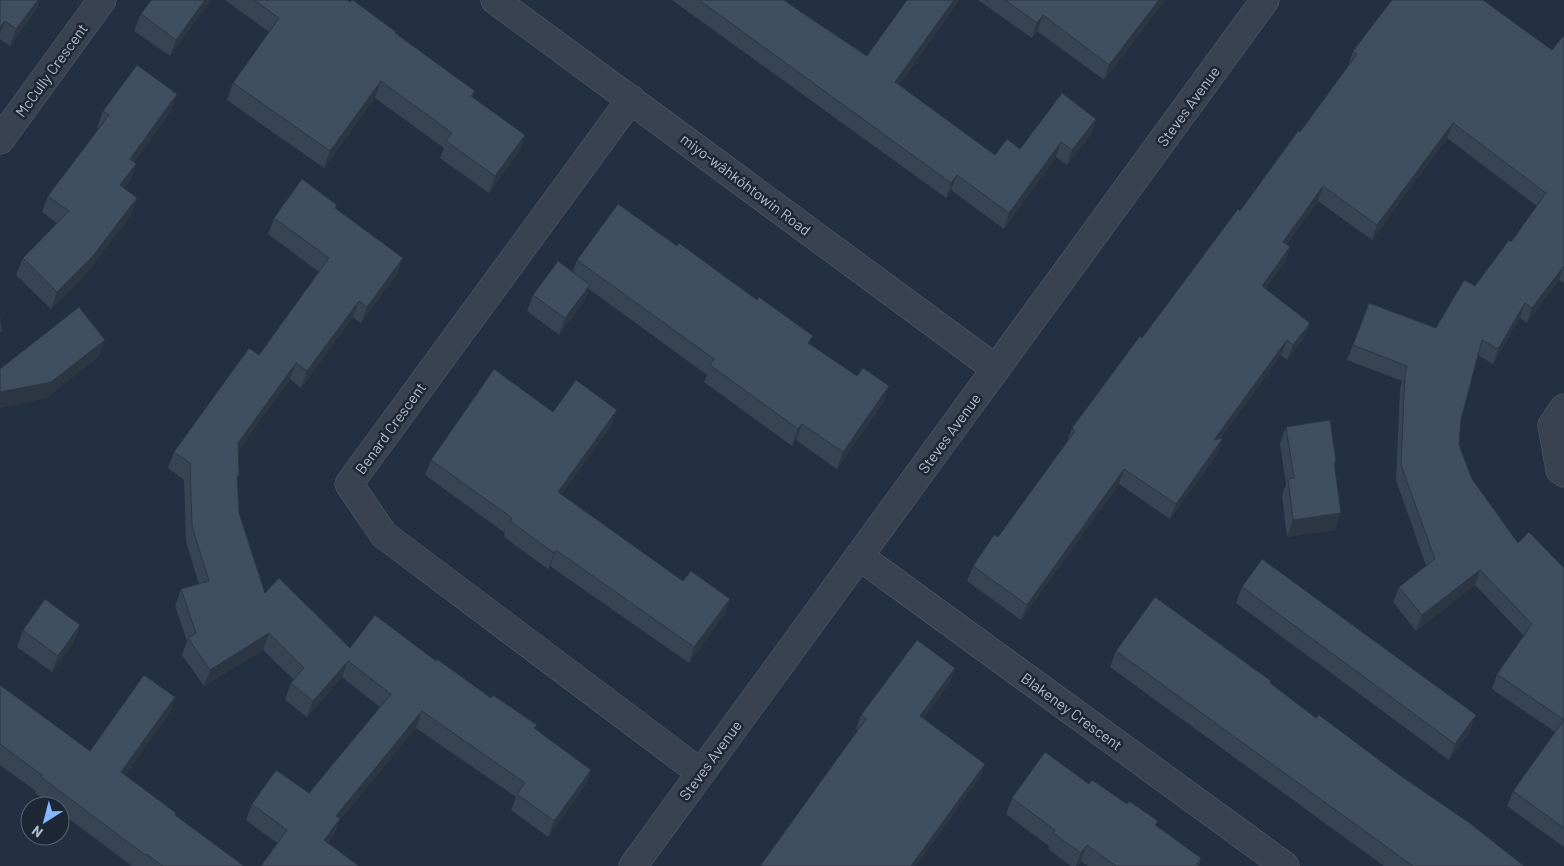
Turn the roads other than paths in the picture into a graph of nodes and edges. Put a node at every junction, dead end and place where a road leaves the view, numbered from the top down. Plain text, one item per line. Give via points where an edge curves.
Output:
1 (102, 0) edge
2 (496, 0) edge
3 (1265, 0) edge
4 (631, 99) junction
5 (0, 140) edge
6 (996, 369) junction
7 (1564, 408) edge
8 (1564, 473) edge
9 (859, 556) junction
10 (701, 774) junction
11 (633, 866) edge
12 (1285, 866) edge

1 - 5 street, McCully Crescent
2 - 4 street, miyo-wâhkôhtowin Road
3 - 6 street, Steves Avenue
4 - 6 street, miyo-wâhkôhtowin Road
4 - 10 street, Benard Crescent via 349,484 384,535
6 - 9 street, Steves Avenue
7 - 8 street via 1552,425 1560,470
9 - 10 street, Steves Avenue
9 - 12 street, Blakeney Crescent
10 - 11 street, Steves Avenue

